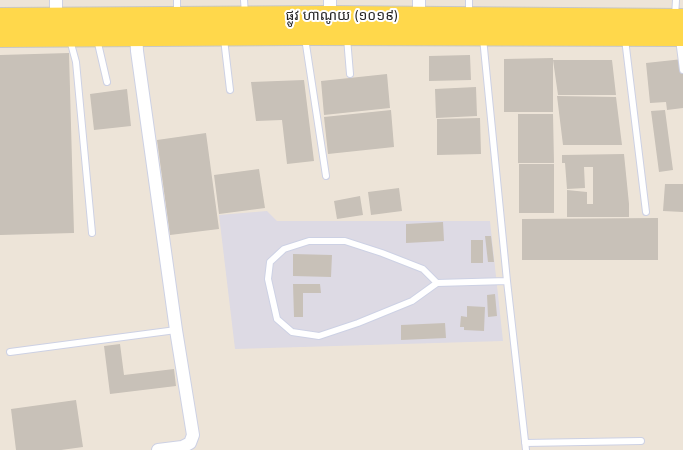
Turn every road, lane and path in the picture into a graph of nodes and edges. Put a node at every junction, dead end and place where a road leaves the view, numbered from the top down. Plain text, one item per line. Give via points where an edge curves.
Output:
1 (330, 8) edge
2 (419, 8) edge
3 (469, 8) edge
4 (56, 9) edge
5 (177, 9) edge
6 (0, 18) edge
7 (244, 21) edge
8 (677, 25) edge
9 (136, 27) junction
10 (223, 35) junction
11 (304, 35) junction
12 (347, 35) junction
13 (483, 35) junction
14 (624, 35) junction
15 (96, 36) junction
16 (0, 37) edge
17 (69, 37) junction
18 (683, 70) edge
19 (350, 74) dead end
20 (107, 82) dead end
21 (230, 90) dead end
22 (326, 176) dead end
23 (646, 212) dead end
24 (92, 233) dead end
25 (507, 281) junction
26 (438, 283) junction
27 (176, 330) junction
28 (10, 352) dead end
29 (641, 441) dead end
30 (525, 443) junction
31 (182, 448) edge
32 (158, 450) edge
33 (526, 450) edge

1 - 2 main road, ផ្លូវ ហាណូយ (១០១៩)
1 - 7 main road, ផ្លូវ ហាណូយ (១០១៩)
2 - 3 main road, ផ្លូវ ហាណូយ (១០១៩)
3 - 8 main road, ផ្លូវ ហាណូយ (១០១៩)
4 - 6 main road, ផ្លូវ ហាណូយ (១០១៩)
4 - 9 main road, ផ្លូវ ហាណូយ (១០១៩)
5 - 7 main road, ផ្លូវ ហាណូយ (១០១៩)
5 - 9 main road, ផ្លូវ ហាណូយ (១០១៩)
7 - 10 main road, ផ្លូវ ហាណូយ (១០១៩)
7 - 11 main road, ផ្លូវ ហាណូយ (១០១៩)
8 - 14 main road, ផ្លូវ ហាណូយ (១០១៩)
8 - 18 lane
9 - 10 main road, ផ្លូវ ហាណូយ (១០១៩)
9 - 15 main road, ផ្លូវ ហាណូយ (១០១៩)
9 - 27 street
10 - 21 lane
11 - 12 main road, ផ្លូវ ហាណូយ (១០១៩)
11 - 22 lane
12 - 13 main road, ផ្លូវ ហាណូយ (១០១៩)
12 - 19 lane
13 - 14 main road, ផ្លូវ ហាណូយ (១០១៩)
13 - 25 lane
14 - 23 lane
15 - 17 main road, ផ្លូវ ហាណូយ (១០១៩)
15 - 20 lane
16 - 17 main road, ផ្លូវ ហាណូយ (១០១៩)
17 - 24 lane via 76,62
25 - 26 lane
25 - 30 lane
26 - 26 lane via 412,301 319,336 292,332 277,319 268,279 270,262 284,249 309,241 345,241 423,269
27 - 28 lane
27 - 31 street via 193,435 190,443
29 - 30 lane
30 - 33 lane
31 - 32 street

